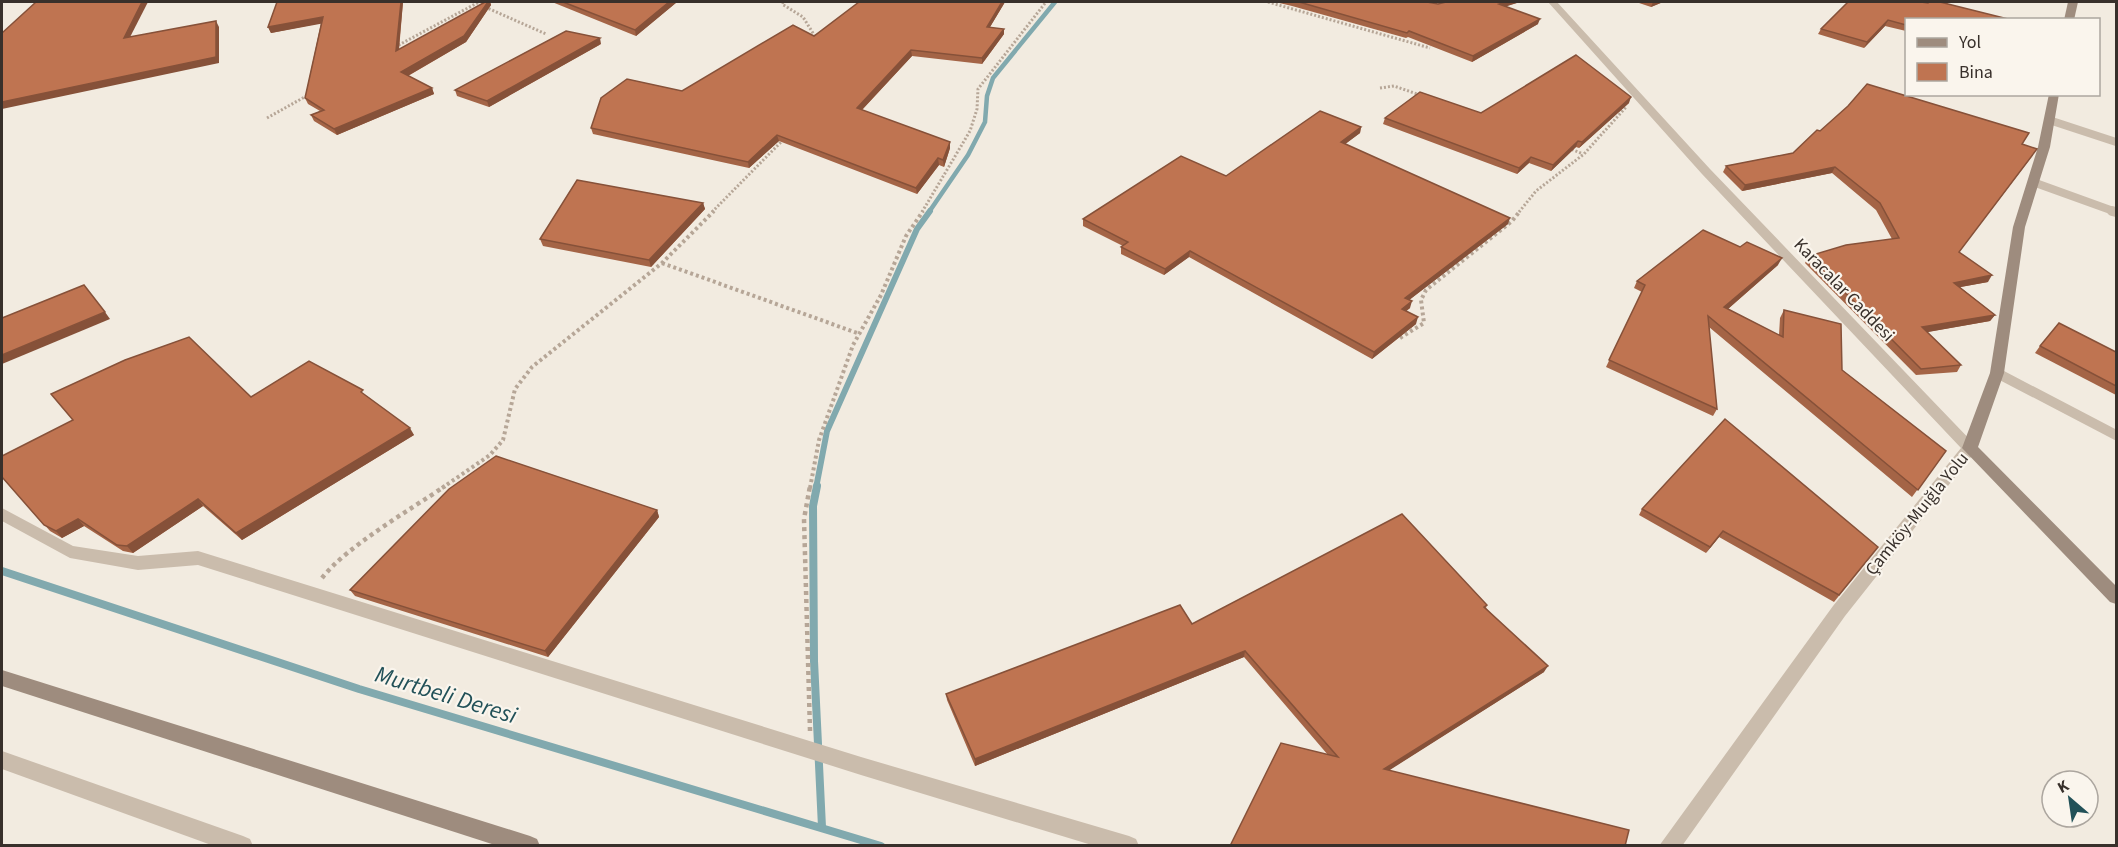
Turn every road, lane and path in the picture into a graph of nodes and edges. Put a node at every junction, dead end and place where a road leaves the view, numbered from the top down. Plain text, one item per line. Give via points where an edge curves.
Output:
1 (477, 2) edge
2 (783, 2) edge
3 (1046, 2) edge
4 (1268, 2) edge
5 (1552, 2) edge
6 (2073, 2) edge
7 (1299, 5) edge
8 (1291, 8) junction
9 (2069, 18) edge
10 (546, 34) dead end
11 (822, 41) edge
12 (1430, 48) dead end
13 (390, 50) edge
14 (1380, 87) dead end
15 (319, 90) edge
16 (1424, 96) edge
17 (2054, 96) edge
18 (1636, 97) junction
19 (267, 118) dead end
20 (2049, 120) junction
21 (790, 133) edge
22 (2116, 142) edge
23 (1562, 146) edge
24 (1584, 154) junction
25 (2033, 183) junction
26 (2116, 212) edge
27 (662, 262) junction
28 (860, 334) junction
29 (1400, 338) edge
30 (1997, 373) junction
31 (2116, 435) edge
32 (1970, 448) junction
33 (2, 514) edge
34 (310, 593) junction
35 (2116, 597) edge
36 (2, 678) edge
37 (809, 750) junction
38 (2, 760) edge
39 (243, 846) edge
40 (530, 846) edge
41 (1129, 846) edge
42 (1669, 846) edge

1 - 10 path
1 - 13 path
2 - 11 path via 803,17 812,27 813,37
3 - 28 path via 978,89 970,131 906,236
4 - 8 path
5 - 18 street, Karacalar Caddesi
6 - 9 street
7 - 8 path
8 - 12 path
14 - 16 path via 1394,86
15 - 19 path
17 - 20 street, Çamköy-Muığla Yolu
18 - 24 path
18 - 32 street, Karacalar Caddesi
20 - 22 lane
20 - 25 street, Çamköy-Muığla Yolu
21 - 27 path
23 - 24 path
24 - 29 path via 1536,191 1512,221 1426,290 1421,300 1424,323
25 - 26 lane
25 - 30 street, Çamköy-Muığla Yolu via 2019,227
27 - 28 path
27 - 34 path via 532,367 515,389 503,440 490,455 329,569
28 - 37 path via 819,440 804,519
30 - 31 lane
30 - 32 street, Çamköy-Muığla Yolu
32 - 35 street, Karacalar Caddesi
32 - 42 street, Çamköy-Muığla Yolu via 1839,611
33 - 34 street via 70,552 138,563 198,558
34 - 37 street
36 - 40 street
37 - 41 street
38 - 39 street

